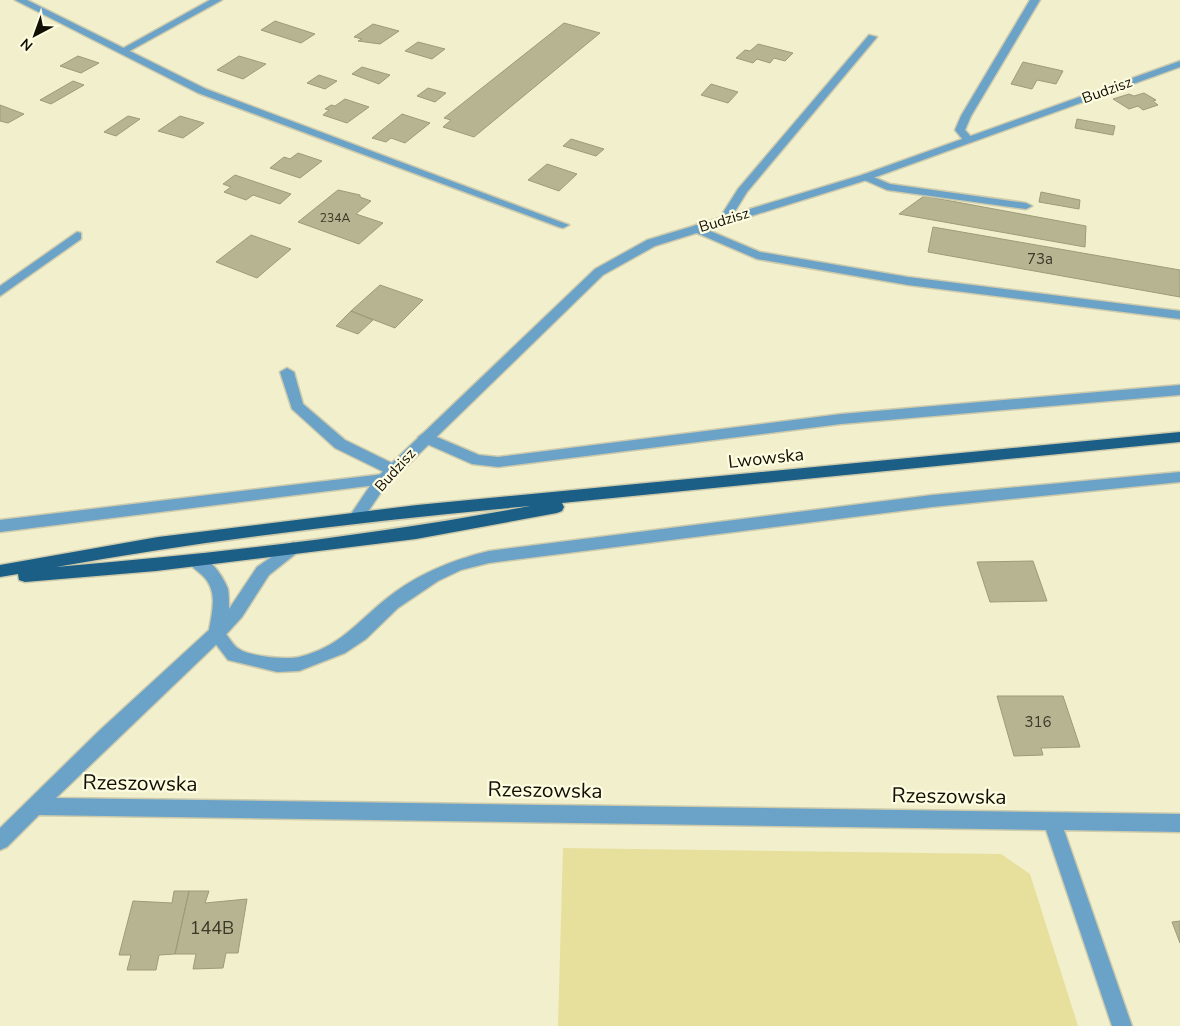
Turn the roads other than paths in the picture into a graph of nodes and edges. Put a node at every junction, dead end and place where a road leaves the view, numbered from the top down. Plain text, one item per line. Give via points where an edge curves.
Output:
1 (20, 0) edge
2 (217, 0) edge
3 (1035, 0) edge
4 (872, 37) dead end
5 (122, 50) junction
6 (1180, 64) edge
7 (968, 140) junction
8 (866, 177) junction
9 (1026, 206) dead end
10 (725, 219) junction
11 (564, 225) dead end
12 (696, 229) junction
13 (77, 236) dead end
14 (0, 292) edge
15 (1180, 315) edge
16 (288, 372) dead end
17 (1180, 390) edge
18 (425, 437) junction
19 (1180, 437) edge
20 (388, 475) junction
21 (1180, 477) edge
22 (650, 490) junction
23 (356, 518) junction
24 (0, 526) edge
25 (293, 548) junction
26 (195, 560) junction
27 (0, 571) edge
28 (0, 578) edge
29 (216, 634) junction
30 (37, 806) junction
31 (1052, 821) junction
32 (1180, 823) edge
33 (0, 841) edge
34 (1122, 1026) edge

1 - 5 street
2 - 5 street
3 - 7 street via 966,116 960,130
4 - 10 street via 742,191
5 - 11 street via 202,91
6 - 7 street, Budzisz
7 - 8 street, Budzisz
8 - 9 street via 887,188
8 - 10 street, Budzisz
10 - 12 street, Budzisz
12 - 15 street via 757,255 908,282
12 - 18 street, Budzisz via 651,243 599,272
13 - 14 street
16 - 20 street via 297,406 340,444
17 - 18 street via 841,419 498,462 477,460
18 - 20 street, Budzisz
19 - 22 main road, Lwowska
20 - 23 street, Budzisz
20 - 24 street
21 - 29 street via 932,501 489,557 457,565 432,576 392,603 360,634 340,648 299,664 277,665 234,655
22 - 23 main road, Lwowska
22 - 25 main road via 416,533
23 - 27 main road, Lwowska via 158,544
25 - 26 main road
25 - 29 street, Rzeszowska via 264,571 236,612
26 - 28 main road
26 - 29 street via 212,574 223,599
29 - 30 street, Rzeszowska via 106,736
30 - 31 street, Rzeszowska
30 - 33 street, Rzeszowska
31 - 32 street, Rzeszowska
31 - 34 street

